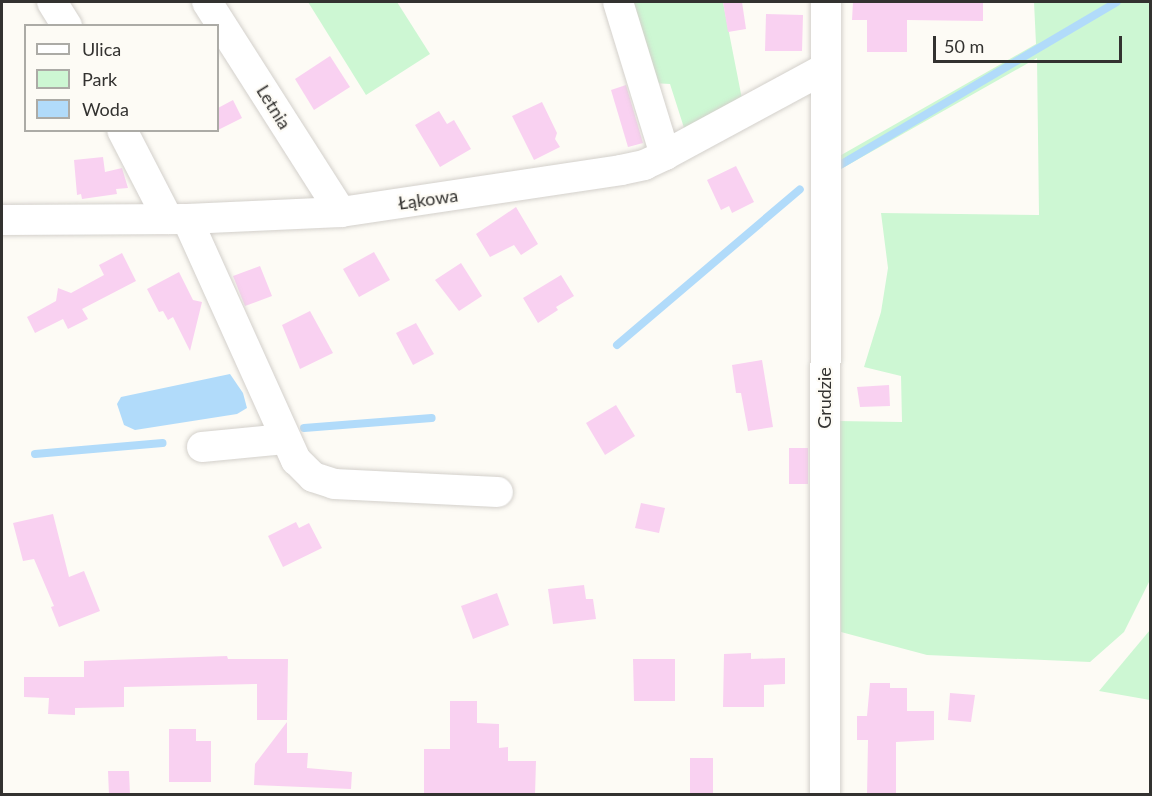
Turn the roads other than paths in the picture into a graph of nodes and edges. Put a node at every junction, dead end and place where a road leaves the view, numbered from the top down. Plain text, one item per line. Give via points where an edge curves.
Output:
1 (52, 2) edge
2 (207, 2) edge
3 (618, 2) edge
4 (826, 2) edge
5 (66, 24) edge
6 (824, 69) junction
7 (123, 132) edge
8 (665, 155) junction
9 (341, 212) junction
10 (177, 219) junction
11 (2, 220) edge
12 (285, 439) junction
13 (202, 447) dead end
14 (498, 492) dead end
15 (825, 795) edge

1 - 5 street
2 - 9 street, Letnia
3 - 8 street
4 - 6 street, Grudzie
6 - 8 street, Łąkowa
6 - 15 street, Grudzie
7 - 10 street
8 - 9 street, Łąkowa via 621,170
9 - 10 street, Łąkowa
10 - 11 street, Łąkowa
10 - 12 street
12 - 13 street
12 - 14 street via 296,460 313,477 334,484

